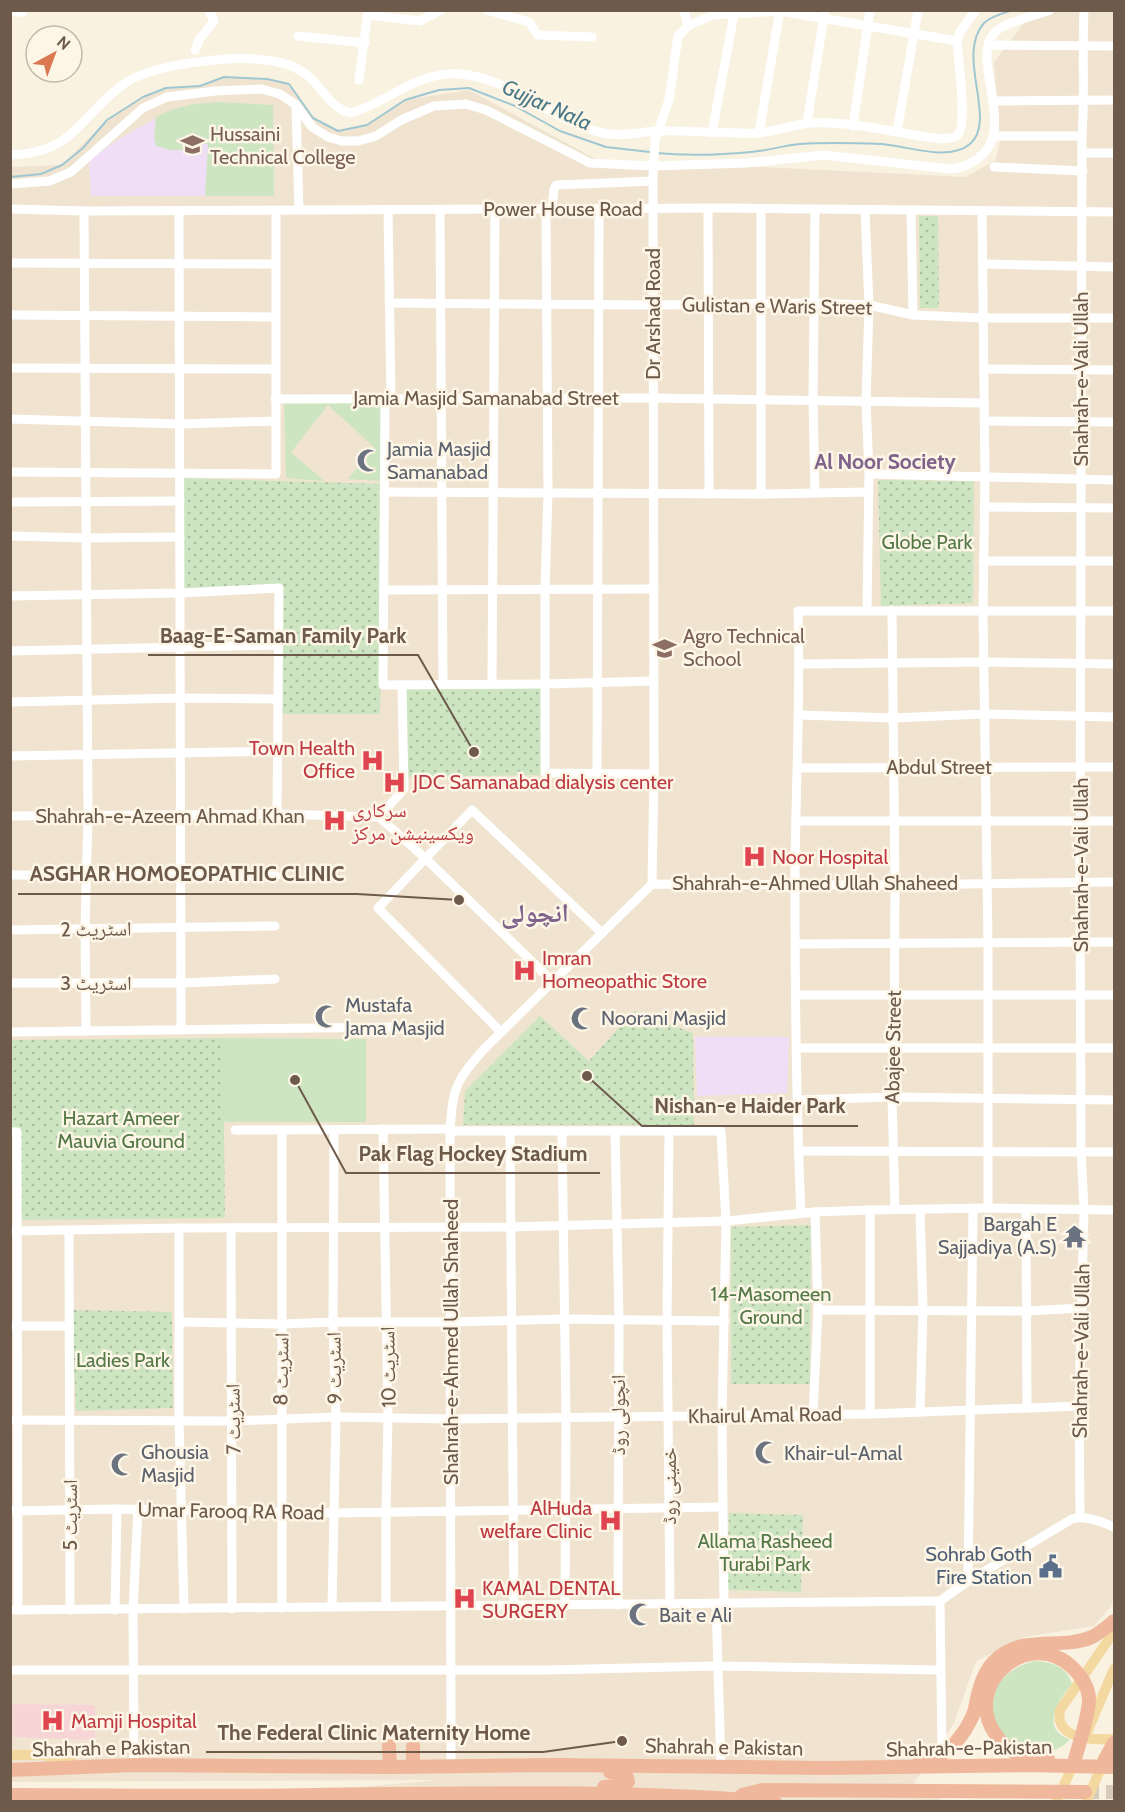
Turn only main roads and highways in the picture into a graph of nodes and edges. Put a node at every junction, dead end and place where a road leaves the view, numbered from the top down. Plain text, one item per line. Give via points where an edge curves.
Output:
1 (1114, 1621) edge
2 (1114, 1628) edge
3 (1114, 1669) edge
4 (1114, 1739) edge
5 (389, 1746) dead end
6 (413, 1746) dead end
7 (10, 1755) edge
8 (1081, 1763) junction
9 (1109, 1764) edge
10 (558, 1765) junction
11 (390, 1767) junction
12 (413, 1767) junction
13 (87, 1768) junction
14 (825, 1768) joint
15 (908, 1768) junction
16 (10, 1770) edge
17 (530, 1794) junction
18 (10, 1795) edge
19 (434, 1797) edge
20 (1086, 1797) edge
21 (53, 1798) edge
22 (644, 1798) edge
23 (728, 1798) junction
24 (775, 1802) edge
25 (1056, 1802) edge

1 - 15 highway via 1093,1636 1016,1647 999,1657 978,1688 972,1718 953,1747
2 - 4 main road via 1060,1710 1059,1719 1069,1734
3 - 8 main road
4 - 9 highway
5 - 11 highway
6 - 12 highway
7 - 13 main road via 44,1755
8 - 8 highway via 1015,1753 1000,1741 986,1711 991,1684 1010,1661 1024,1655 1053,1656 1067,1662 1080,1675 1089,1701
8 - 9 highway, Shahrah-e-Pakistan
8 - 15 highway, Shahrah-e-Pakistan
8 - 25 main road
9 - 20 main road
10 - 12 highway, Shahrah e Pakistan
10 - 14 highway, Shahrah e Pakistan
10 - 17 highway via 574,1771 622,1772 628,1782 622,1786 566,1787
11 - 12 highway, Shahrah e Pakistan
11 - 13 highway, Shahrah e Pakistan
13 - 16 highway, Shahrah e Pakistan
14 - 15 highway, Shahrah-e-Pakistan
17 - 19 highway
17 - 22 highway
18 - 21 highway
19 - 21 highway
20 - 23 highway via 762,1790
22 - 23 highway
23 - 24 highway

